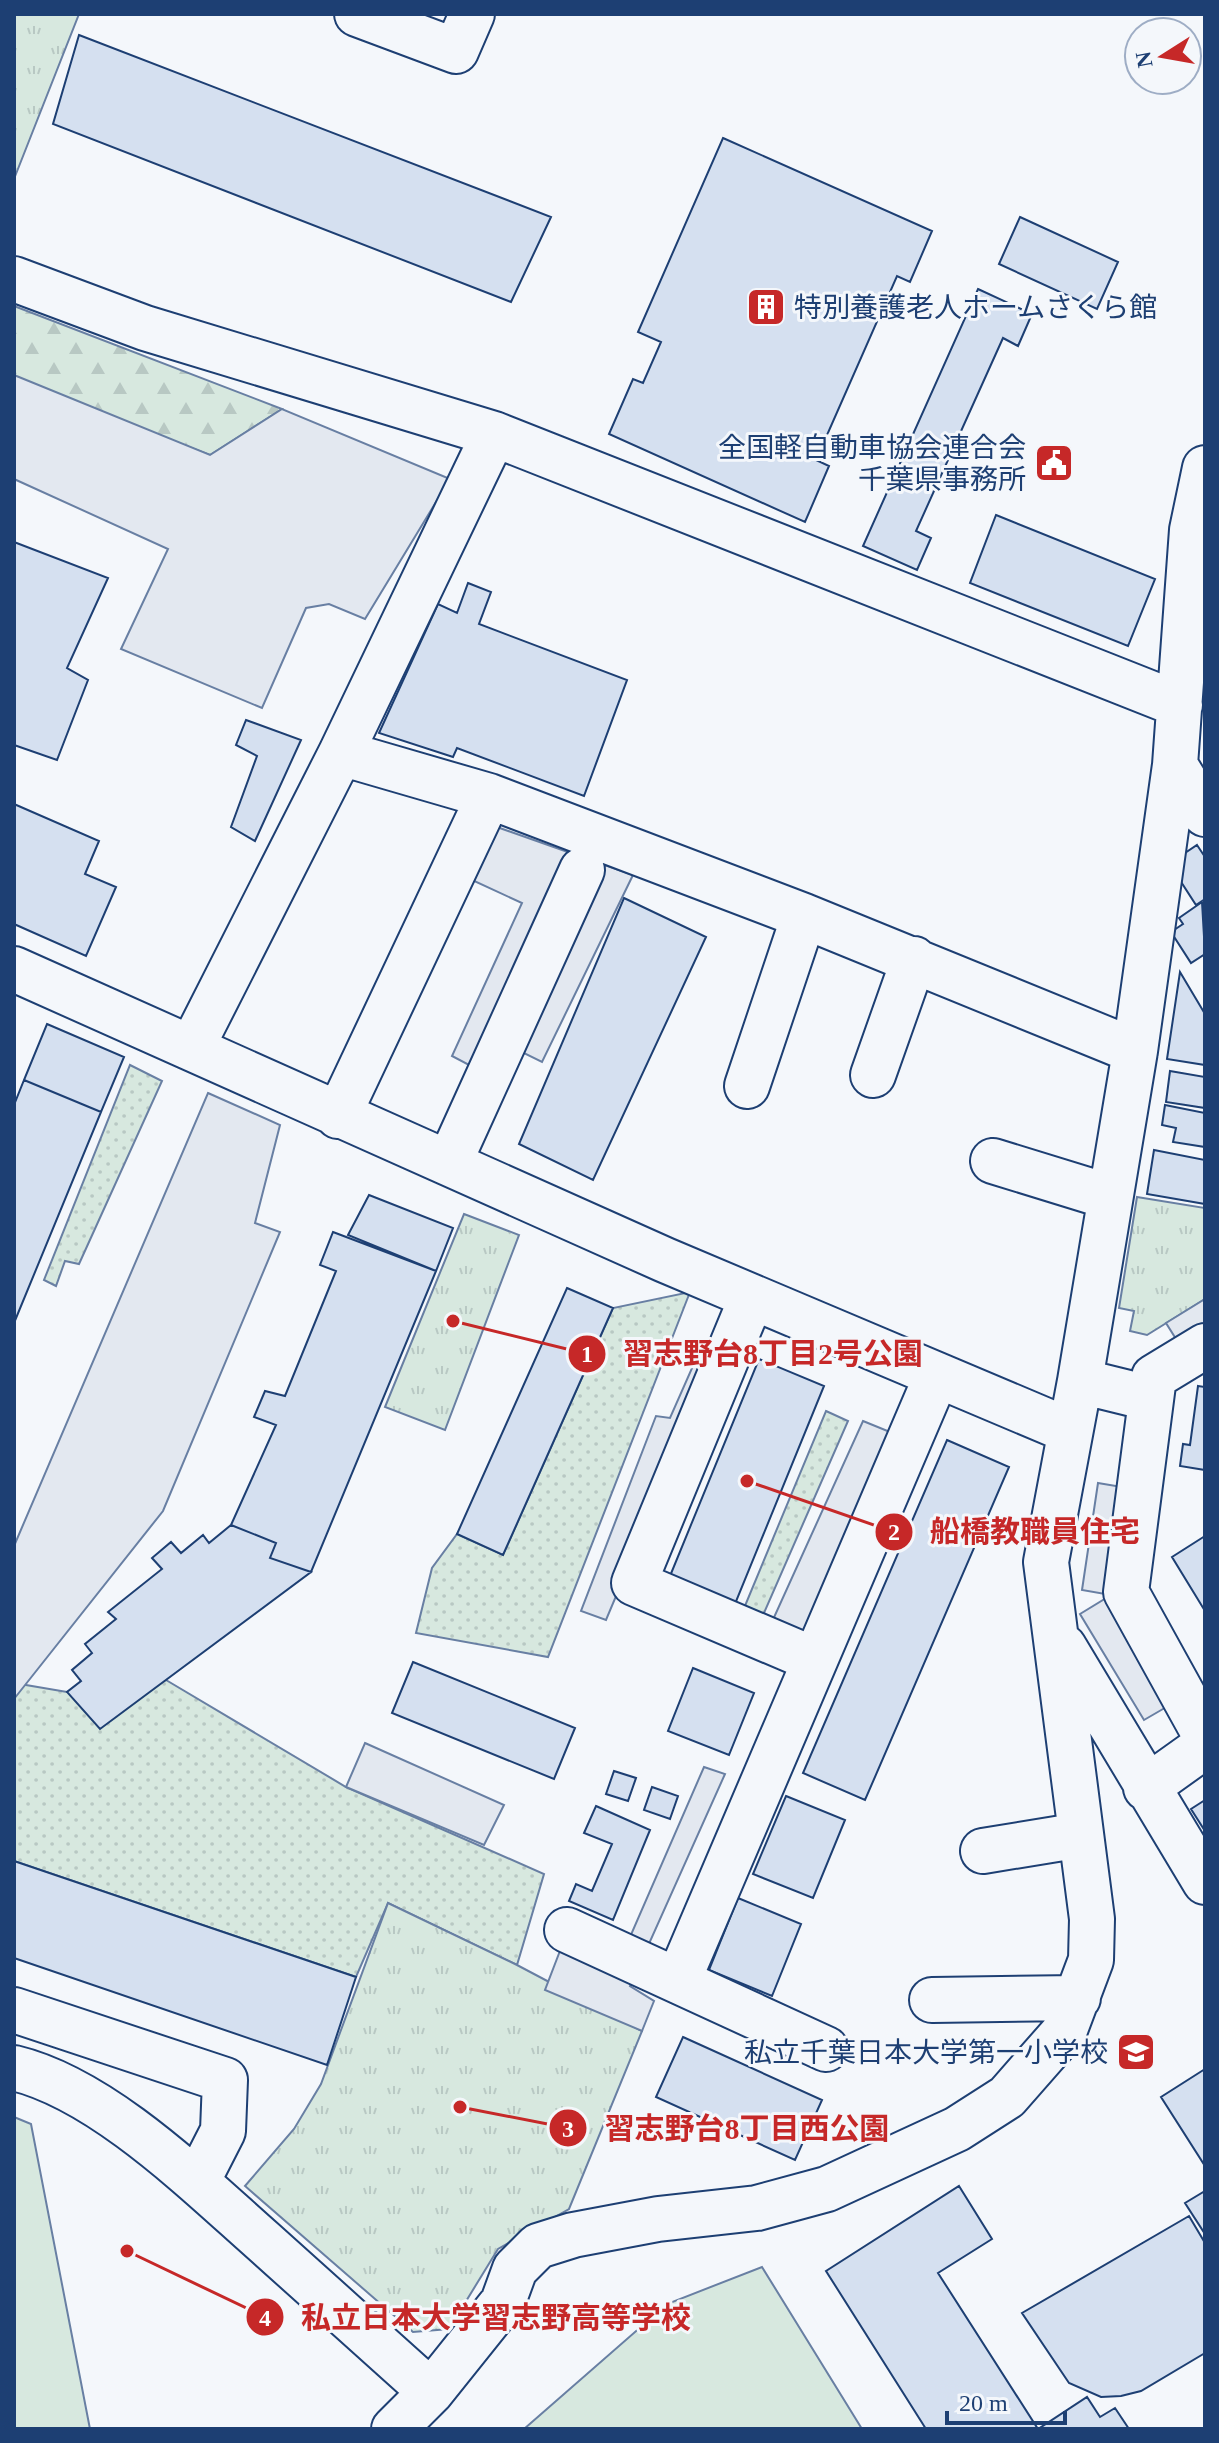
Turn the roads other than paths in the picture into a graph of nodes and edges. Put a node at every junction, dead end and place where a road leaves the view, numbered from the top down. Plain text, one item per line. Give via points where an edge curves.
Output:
1 (357, 14) edge
2 (472, 14) edge
3 (14, 279) edge
4 (494, 434) junction
5 (1205, 468) edge
6 (1180, 705) junction
7 (341, 753) junction
8 (1175, 765) junction
9 (489, 796) junction
10 (1205, 814) edge
11 (582, 870) dead end
12 (804, 916) junction
13 (914, 959) junction
14 (14, 969) edge
15 (192, 1047) junction
16 (1135, 1051) junction
17 (873, 1075) dead end
18 (747, 1086) dead end
19 (338, 1116) junction
20 (450, 1161) junction
21 (993, 1161) dead end
22 (1110, 1197) junction
23 (752, 1297) junction
24 (1205, 1346) edge
25 (937, 1375) junction
26 (1080, 1381) junction
27 (1149, 1398) junction
28 (1070, 1431) junction
29 (1052, 1628) junction
30 (815, 1660) junction
31 (1146, 1788) junction
32 (1081, 1835) junction
33 (983, 1851) dead end
34 (1205, 1882) edge
35 (567, 1930) dead end
36 (678, 1981) junction
37 (1078, 1998) junction
38 (932, 2000) dead end
39 (14, 2010) edge
40 (826, 2049) dead end
41 (14, 2068) edge
42 (197, 2182) junction
43 (431, 2392) junction
44 (394, 2429) edge

1 - 2 street via 456,51
3 - 4 street via 145,328
4 - 6 street
4 - 7 street
5 - 6 street via 1192,530
6 - 8 street
7 - 9 street
7 - 15 street
8 - 10 street
8 - 16 street
9 - 12 street
9 - 19 street
11 - 20 street
12 - 13 street
12 - 18 street
13 - 16 street
13 - 17 street
14 - 15 street
15 - 19 street
16 - 22 street
19 - 20 street
20 - 23 street
21 - 22 street
22 - 26 street
23 - 25 street
23 - 30 street via 634,1583
24 - 27 street via 1154,1377
25 - 28 street
25 - 30 street
26 - 27 street
26 - 28 street
27 - 31 street via 1126,1592 1205,1735 1202,1748
28 - 29 street via 1046,1562
29 - 31 street
29 - 32 street
30 - 36 street
31 - 34 street
32 - 33 street
32 - 37 street via 1092,1919 1091,1960
35 - 36 street
36 - 40 street
37 - 38 street
37 - 43 street via 1064,2032 1007,2097 957,2129 827,2189 757,2208 658,2219 538,2246 515,2269 503,2302
39 - 42 street via 225,2080 223,2131
41 - 42 street via 86,2097
42 - 43 street
43 - 44 street

